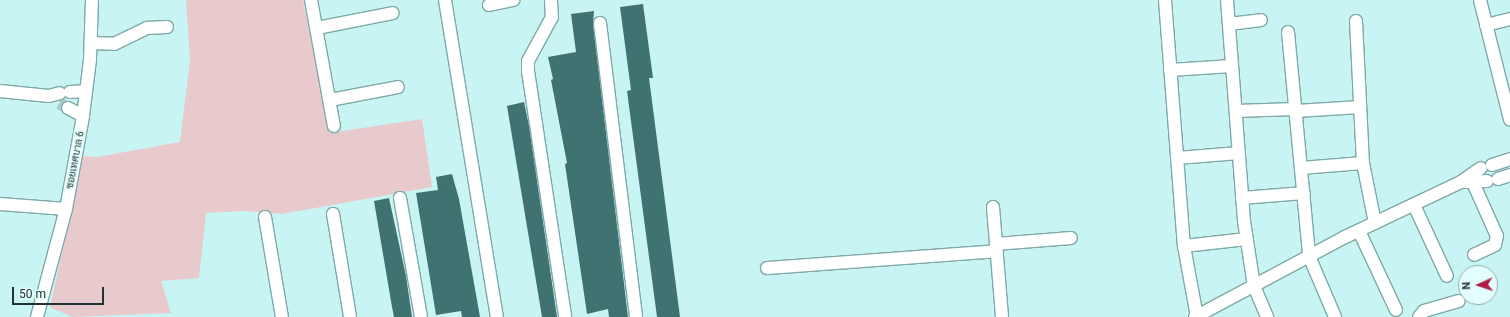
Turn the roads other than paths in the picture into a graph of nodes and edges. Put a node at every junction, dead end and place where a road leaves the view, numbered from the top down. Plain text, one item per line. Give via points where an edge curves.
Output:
1 (92, 0) edge
2 (311, 0) edge
3 (445, 0) edge
4 (513, 0) edge
5 (551, 0) edge
6 (1166, 0) edge
7 (1227, 0) edge
8 (1480, 0) edge
9 (489, 5) dead end
10 (393, 13) dead end
11 (1261, 20) dead end
12 (1510, 20) edge
13 (1356, 21) dead end
14 (600, 23) dead end
15 (1229, 24) junction
16 (1486, 25) junction
17 (167, 27) dead end
18 (317, 28) junction
19 (1288, 32) dead end
20 (91, 43) junction
21 (1232, 66) junction
22 (1170, 70) junction
23 (398, 87) dead end
24 (0, 91) edge
25 (86, 91) junction
26 (61, 98) junction
27 (330, 100) junction
28 (1360, 107) junction
29 (1295, 110) junction
30 (1236, 111) junction
31 (83, 116) junction
32 (1510, 119) edge
33 (334, 126) dead end
34 (1239, 153) junction
35 (1177, 158) junction
36 (1510, 159) edge
37 (1363, 162) junction
38 (1301, 168) junction
39 (1510, 175) edge
40 (1468, 180) junction
41 (1304, 193) junction
42 (400, 198) dead end
43 (1242, 198) junction
44 (0, 204) edge
45 (1414, 205) junction
46 (993, 207) dead end
47 (66, 210) junction
48 (333, 214) dead end
49 (265, 217) dead end
50 (1375, 223) junction
51 (1359, 230) junction
52 (1071, 238) dead end
53 (1246, 239) junction
54 (1184, 246) junction
55 (996, 247) junction
56 (1474, 255) dead end
57 (1309, 256) junction
58 (767, 268) dead end
59 (1447, 276) dead end
60 (1254, 286) junction
61 (1458, 301) edge
62 (1396, 310) dead end
63 (37, 317) edge
64 (282, 317) edge
65 (350, 317) edge
66 (421, 317) edge
67 (497, 317) edge
68 (565, 317) edge
69 (636, 317) edge
70 (1002, 317) edge
71 (1196, 317) edge
72 (1267, 317) edge
73 (1335, 317) edge
74 (1419, 317) edge

1 - 20 street, ซอยเทศบาล 6
2 - 18 street
3 - 67 street
4 - 9 street
5 - 68 street via 552,17 528,61 528,71
6 - 22 street
7 - 15 street
8 - 16 street
10 - 18 street
11 - 15 street
12 - 16 street
13 - 28 street
14 - 69 street
15 - 21 street
16 - 32 street
17 - 20 street via 147,28 114,44
18 - 27 street
19 - 29 street
20 - 25 street, ซอยเทศบาล 6
21 - 22 street
21 - 30 street
22 - 35 street
23 - 27 street
24 - 26 street
25 - 26 street
25 - 31 street, ซอยเทศบาล 6
26 - 31 street
27 - 33 street
28 - 29 street
28 - 37 street
29 - 30 street
29 - 38 street
30 - 34 street
31 - 47 street, ซอยเทศบาล 6
34 - 35 street
34 - 43 street
35 - 54 street
36 - 40 street via 1486,167
37 - 38 street
37 - 50 street
38 - 41 street
39 - 40 street via 1492,180
40 - 45 street
40 - 56 street via 1497,236 1495,245
41 - 43 street
41 - 57 street
42 - 66 street
43 - 53 street
44 - 47 street
45 - 50 street
45 - 59 street
46 - 55 street
47 - 63 street, ซอยเทศบาล 6
48 - 65 street
49 - 64 street
50 - 51 street
51 - 57 street
51 - 62 street
52 - 55 street
53 - 54 street
53 - 60 street
54 - 71 street
55 - 58 street
55 - 70 street
57 - 60 street
57 - 73 street
60 - 71 street
60 - 72 street
61 - 74 street via 1424,311

